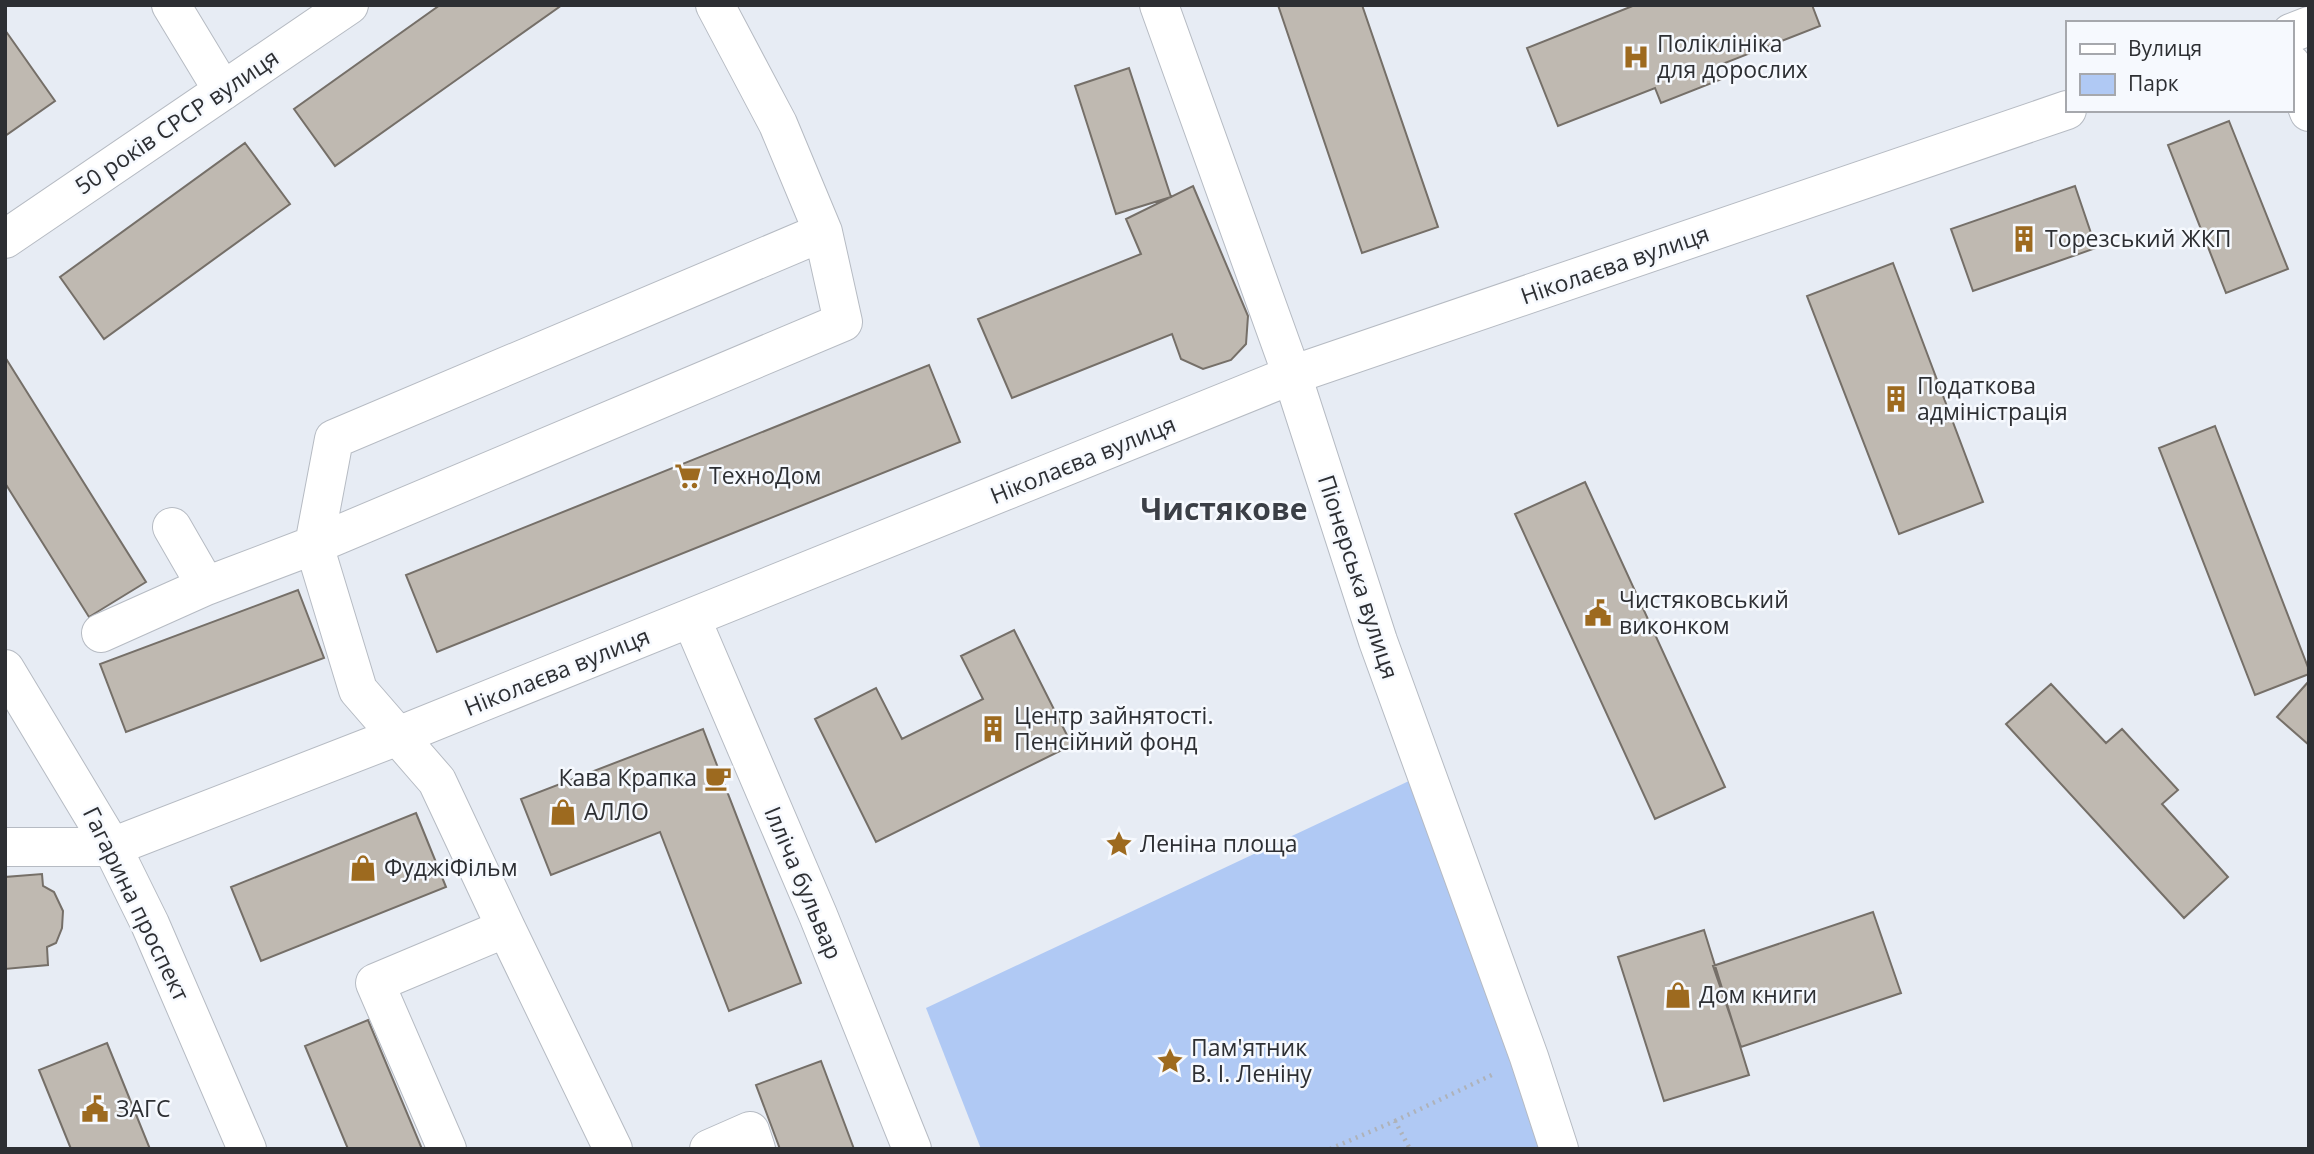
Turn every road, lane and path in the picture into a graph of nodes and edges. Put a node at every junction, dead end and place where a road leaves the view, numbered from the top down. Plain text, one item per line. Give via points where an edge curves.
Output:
1 (170, 5) edge
2 (349, 5) edge
3 (715, 5) edge
4 (1158, 5) edge
5 (2293, 69) edge
6 (223, 91) junction
7 (2066, 110) edge
8 (2309, 112) edge
9 (823, 232) junction
10 (5, 239) edge
11 (1292, 375) junction
12 (172, 527) dead end
13 (314, 545) junction
14 (206, 586) junction
15 (691, 618) junction
16 (101, 633) dead end
17 (5, 669) edge
18 (398, 736) junction
19 (5, 847) edge
20 (112, 847) junction
21 (506, 928) junction
22 (1529, 1058) junction
23 (1395, 1121) junction
24 (247, 1149) edge
25 (447, 1149) edge
26 (613, 1149) edge
27 (709, 1149) edge
28 (756, 1149) edge
29 (912, 1149) edge
30 (1330, 1149) edge
31 (1410, 1149) edge
32 (1559, 1149) edge

1 - 6 street
2 - 6 street, 50 років СРСР вулиця
3 - 9 street via 778,124
4 - 11 street, Піонерська вулиця
5 - 8 street
6 - 10 street, 50 років СРСР вулиця
7 - 11 street, Ніколаєва вулиця
9 - 13 street via 334,439
9 - 13 street via 843,322
11 - 15 street, Ніколаєва вулиця
11 - 22 street, Піонерська вулиця via 1378,641
12 - 14 street
13 - 14 street
13 - 18 street via 358,690
14 - 16 street
15 - 18 street, Ніколаєва вулиця
15 - 29 street, Ілліча бульвар
17 - 20 street, Гагарина проспект
18 - 20 street, Ніколаєва вулиця
18 - 21 street via 437,781
19 - 20 street
20 - 24 street, Гагарина проспект
21 - 25 street via 375,983
21 - 26 street
22 - 23 path
22 - 32 street, Піонерська вулиця
23 - 30 path
23 - 31 path
27 - 28 street via 750,1132

